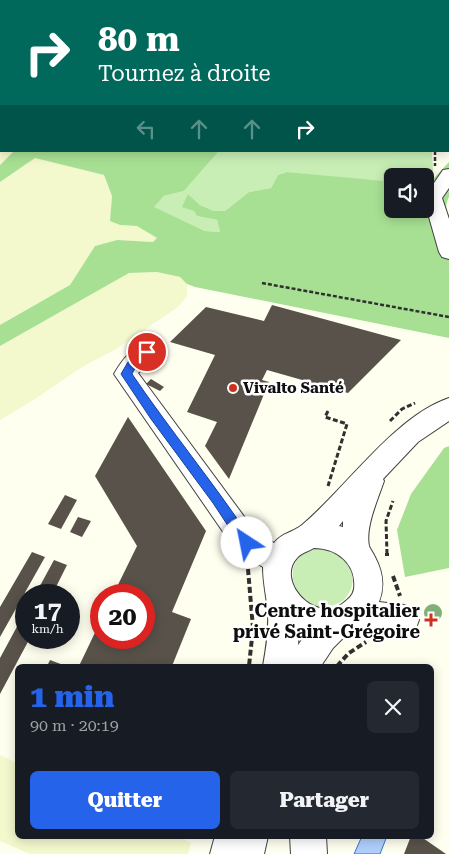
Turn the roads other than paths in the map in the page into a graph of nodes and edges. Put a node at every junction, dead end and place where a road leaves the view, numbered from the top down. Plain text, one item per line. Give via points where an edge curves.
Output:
1 (449, 174) edge
2 (449, 252) edge
3 (147, 352) dead end
4 (449, 408) edge
5 (374, 472) junction
6 (311, 535) junction
7 (355, 551) junction
8 (279, 561) junction
9 (369, 586) junction
10 (280, 594) junction
11 (345, 620) junction
12 (279, 664) edge
13 (303, 664) edge
14 (232, 839) edge
15 (249, 839) edge
16 (308, 839) edge
17 (228, 854) edge
18 (246, 854) edge
19 (309, 854) edge

1 - 2 street via 433,198
3 - 8 street via 126,374 247,543
4 - 5 street via 409,435
5 - 6 street
5 - 7 street via 360,509
6 - 7 street via 335,538
6 - 8 street via 291,544
7 - 9 street via 368,573
8 - 10 street via 277,582
9 - 11 street via 367,597
9 - 11 street via 387,608 404,620
10 - 11 street via 296,615 312,622 322,624
10 - 12 street via 284,630
11 - 13 street via 322,637
14 - 17 street
15 - 18 street
16 - 19 street

